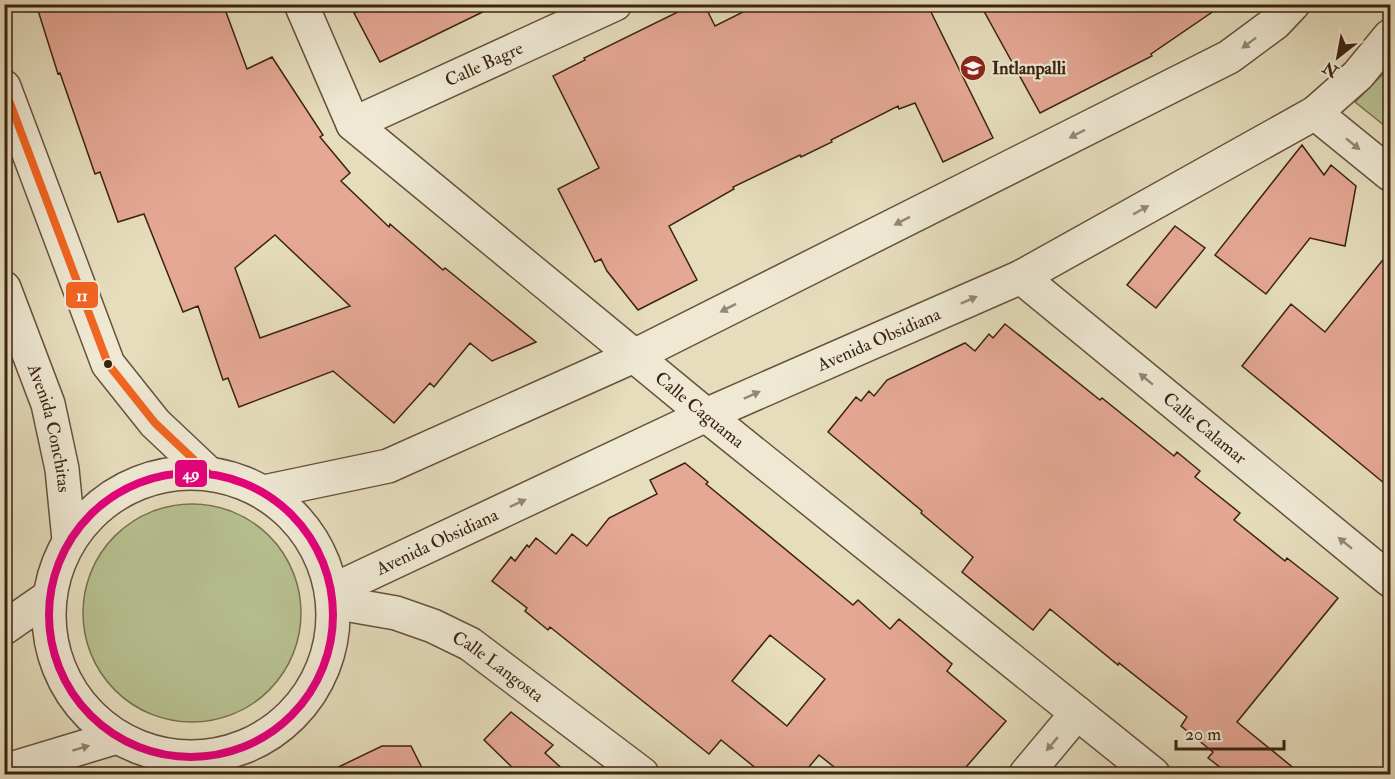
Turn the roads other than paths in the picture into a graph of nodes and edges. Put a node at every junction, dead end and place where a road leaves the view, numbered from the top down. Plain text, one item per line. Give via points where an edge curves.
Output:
1 (301, 4) edge
2 (615, 4) edge
3 (1293, 4) edge
4 (1390, 36) edge
5 (4, 87) edge
6 (1315, 113) junction
7 (353, 124) junction
8 (1390, 174) edge
9 (1021, 277) junction
10 (4, 288) edge
11 (636, 355) junction
12 (706, 415) junction
13 (208, 473) junction
14 (264, 492) junction
15 (69, 540) junction
16 (1390, 580) edge
17 (50, 596) junction
18 (333, 596) junction
19 (4, 628) edge
20 (1077, 713) junction
21 (117, 737) junction
22 (231, 764) edge
23 (4, 771) edge
24 (642, 774) edge
25 (1026, 774) edge
26 (1153, 774) edge

1 - 7 street, Calle Caguama
2 - 7 street, Calle Bagre
3 -> 11 street via 1275,23 1229,57
4 - 6 street, Avenida Obsidiana via 1358,75
5 - 13 street via 108,364 155,423
6 -> 8 street
9 -> 6 street, Avenida Obsidiana
7 - 11 street, Calle Caguama
12 -> 9 street, Avenida Obsidiana
16 -> 9 street, Calle Calamar
10 - 15 street, Avenida Conchitas via 48,404 62,469
11 - 12 street, Calle Caguama
11 - 14 street via 388,466
18 -> 12 street, Avenida Obsidiana
12 - 20 street, Calle Caguama
13 - 14 street
13 - 15 street via 154,477 105,501
14 - 18 street via 296,518 320,552
15 - 17 street
17 - 19 street
17 - 21 street via 50,637 63,676 86,711
18 - 22 street via 332,642 319,680 295,713
18 - 24 street, Calle Langosta via 396,613 470,644
20 -> 25 street
20 - 26 street, Calle Caguama
21 - 22 street via 152,751
23 -> 21 street

